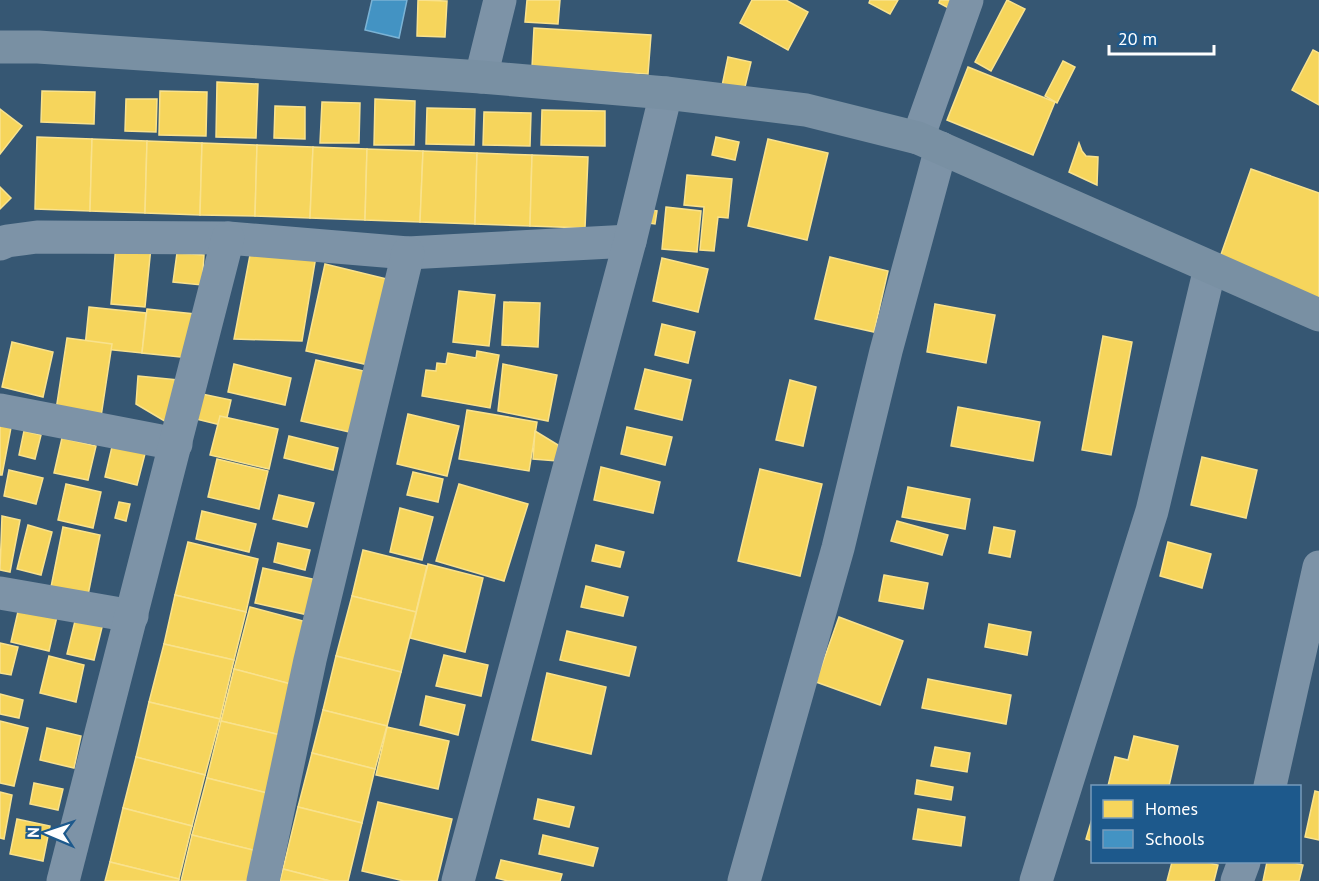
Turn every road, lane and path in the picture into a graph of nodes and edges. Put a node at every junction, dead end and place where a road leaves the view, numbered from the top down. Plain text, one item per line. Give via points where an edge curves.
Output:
1 (500, 0) edge
2 (967, 0) edge
3 (0, 47) edge
4 (481, 77) junction
5 (666, 93) junction
6 (930, 143) junction
7 (228, 238) junction
8 (630, 241) junction
9 (0, 244) edge
10 (408, 253) junction
11 (1210, 268) junction
12 (1319, 315) edge
13 (0, 410) edge
14 (176, 444) junction
15 (1319, 567) edge
16 (0, 593) edge
17 (132, 616) junction
18 (1270, 785) edge
19 (1243, 863) edge
20 (63, 881) edge
21 (263, 881) edge
22 (458, 881) edge
23 (744, 881) edge
24 (1035, 881) edge
25 (1237, 881) edge

1 - 4 street
2 - 6 street
3 - 4 street
4 - 5 street
5 - 6 street via 806,110
5 - 8 street
6 - 11 street
6 - 23 street via 886,351 838,548
7 - 9 street via 37,237
7 - 10 street
7 - 14 street
8 - 10 street
8 - 22 street
10 - 21 street via 310,660
11 - 12 street
11 - 24 street via 1152,511
13 - 14 street
14 - 17 street
15 - 18 street
16 - 17 street
17 - 20 street
19 - 25 street

